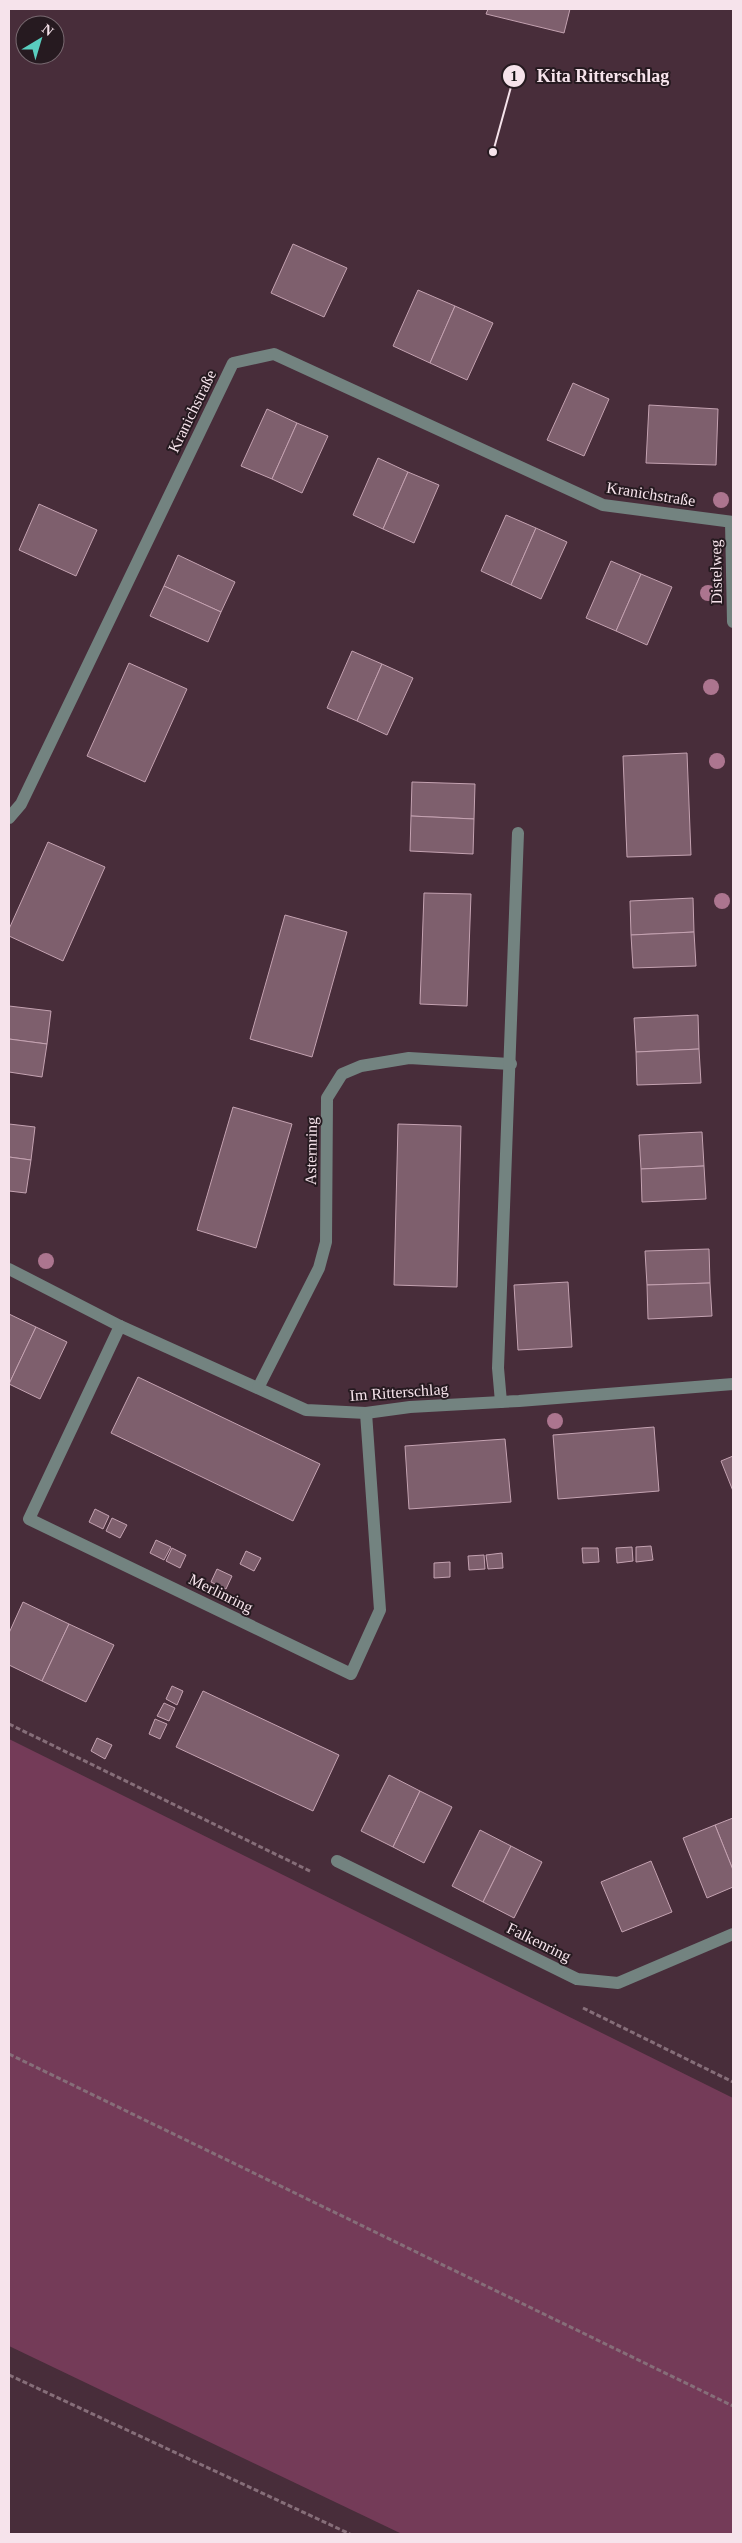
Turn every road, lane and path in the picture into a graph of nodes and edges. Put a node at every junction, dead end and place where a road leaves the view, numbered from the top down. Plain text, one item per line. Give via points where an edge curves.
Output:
1 (732, 522) edge
2 (733, 622) edge
3 (9, 818) edge
4 (518, 832) dead end
5 (511, 1064) junction
6 (9, 1269) edge
7 (120, 1326) junction
8 (733, 1384) edge
9 (258, 1388) junction
10 (501, 1402) junction
11 (366, 1413) junction
12 (9, 1724) edge
13 (337, 1861) dead end
14 (311, 1872) dead end
15 (733, 1934) edge
16 (9, 2054) edge
17 (9, 2375) edge
18 (733, 2406) edge
19 (350, 2534) edge

1 - 2 street, Distelweg
1 - 3 street, Kranichstraße via 603,505 274,354 233,364 20,804
4 - 5 street
5 - 9 street, Asternring via 409,1058 361,1066 342,1074 327,1098 326,1242 318,1268
5 - 10 street via 498,1368
6 - 7 street, Im Ritterschlag
7 - 9 street, Im Ritterschlag
7 - 11 street, Merlinring via 28,1519 351,1674 380,1610
8 - 10 street, Im Ritterschlag
9 - 11 street, Im Ritterschlag via 306,1410
10 - 11 street, Im Ritterschlag via 410,1406
12 - 14 path
13 - 15 street, Falkenring via 577,1979 618,1983
16 - 18 path
17 - 19 path

